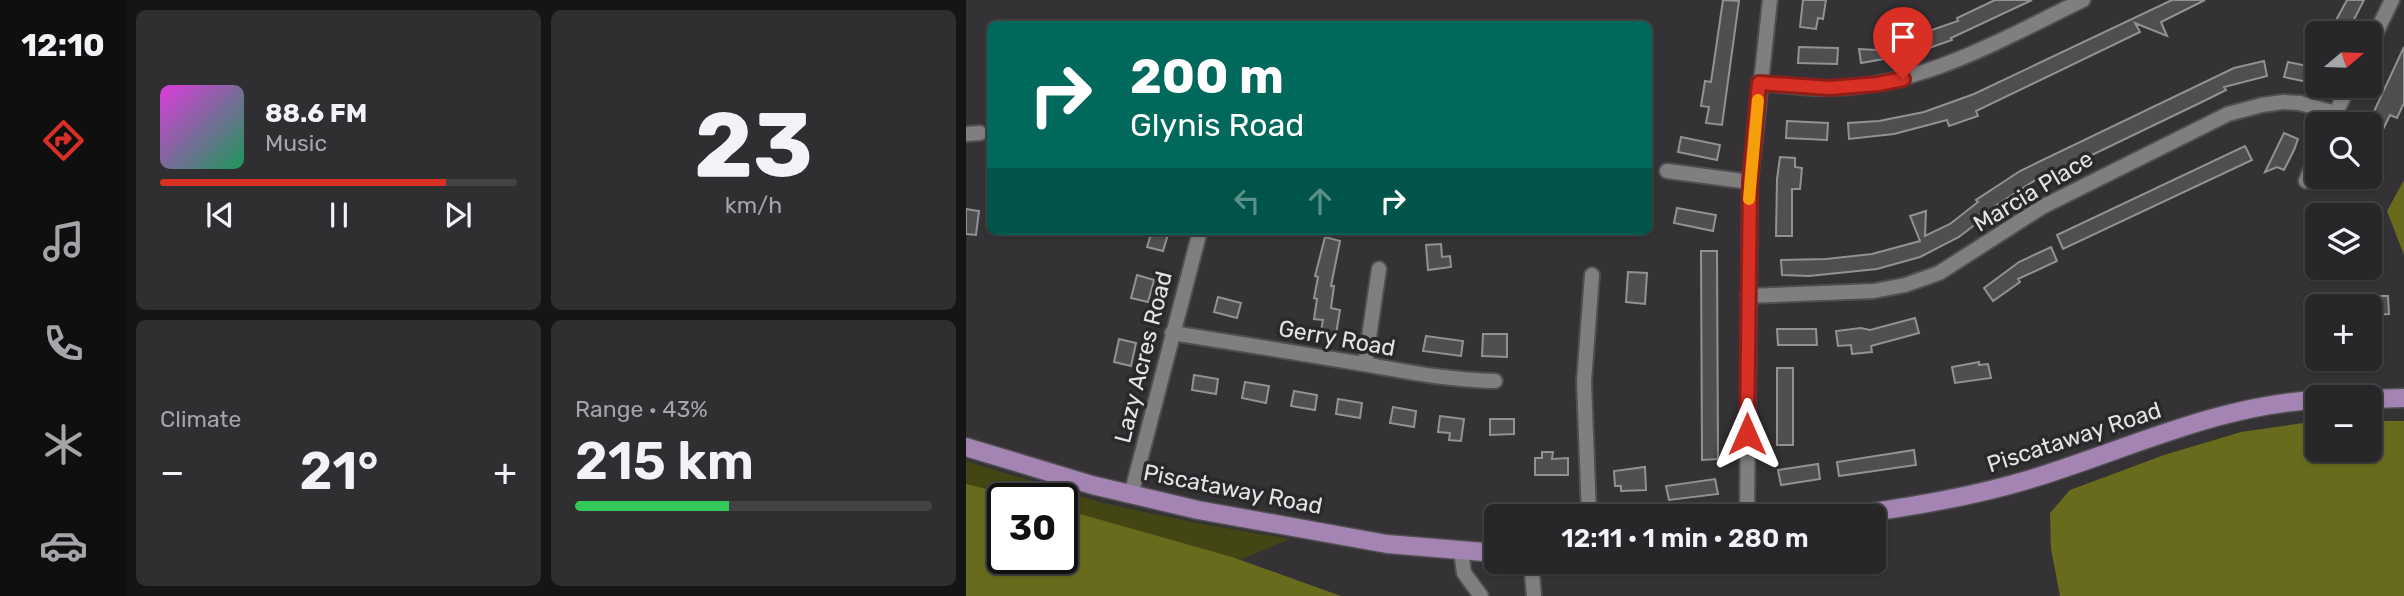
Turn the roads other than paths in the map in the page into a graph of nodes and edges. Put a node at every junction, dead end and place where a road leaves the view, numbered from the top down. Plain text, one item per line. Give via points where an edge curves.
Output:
1 (1770, 0) edge
2 (2082, 0) edge
3 (2392, 0) edge
4 (2382, 21) edge
5 (1759, 83) junction
6 (2319, 112) edge
7 (1667, 171) dead end
8 (1750, 181) junction
9 (1199, 235) edge
10 (1379, 268) dead end
11 (1592, 275) dead end
12 (1748, 296) junction
13 (1172, 333) junction
14 (1365, 364) junction
15 (1495, 381) dead end
16 (2404, 398) edge
17 (2382, 399) edge
18 (2305, 402) edge
19 (966, 447) edge
20 (1131, 495) junction
21 (1589, 504) edge
22 (1747, 504) edge
23 (1886, 510) edge
24 (1461, 551) junction
25 (1484, 552) edge
26 (1532, 574) edge
27 (1480, 596) edge
28 (1534, 596) edge

1 - 5 street
2 - 5 street via 1962,59 1910,77 1830,88
3 - 4 street
5 - 8 street
6 - 12 street, Marcia Place via 2300,103 2283,102 2228,114 2042,207 1939,273 1905,285 1874,291
7 - 8 street
8 - 12 street
9 - 13 street, Lazy Acres Road
10 - 14 street
11 - 21 street via 1584,382
12 - 22 street
13 - 14 street, Gerry Road
13 - 20 street, Lazy Acres Road
14 - 15 street, Gerry Road
16 - 17 main road
18 - 23 main road, Piscataway Road via 2215,419 1974,494
19 - 20 main road, Piscataway Road
20 - 24 main road, Piscataway Road via 1387,544
24 - 25 main road, Piscataway Road
24 - 27 street via 1464,573
26 - 28 street

